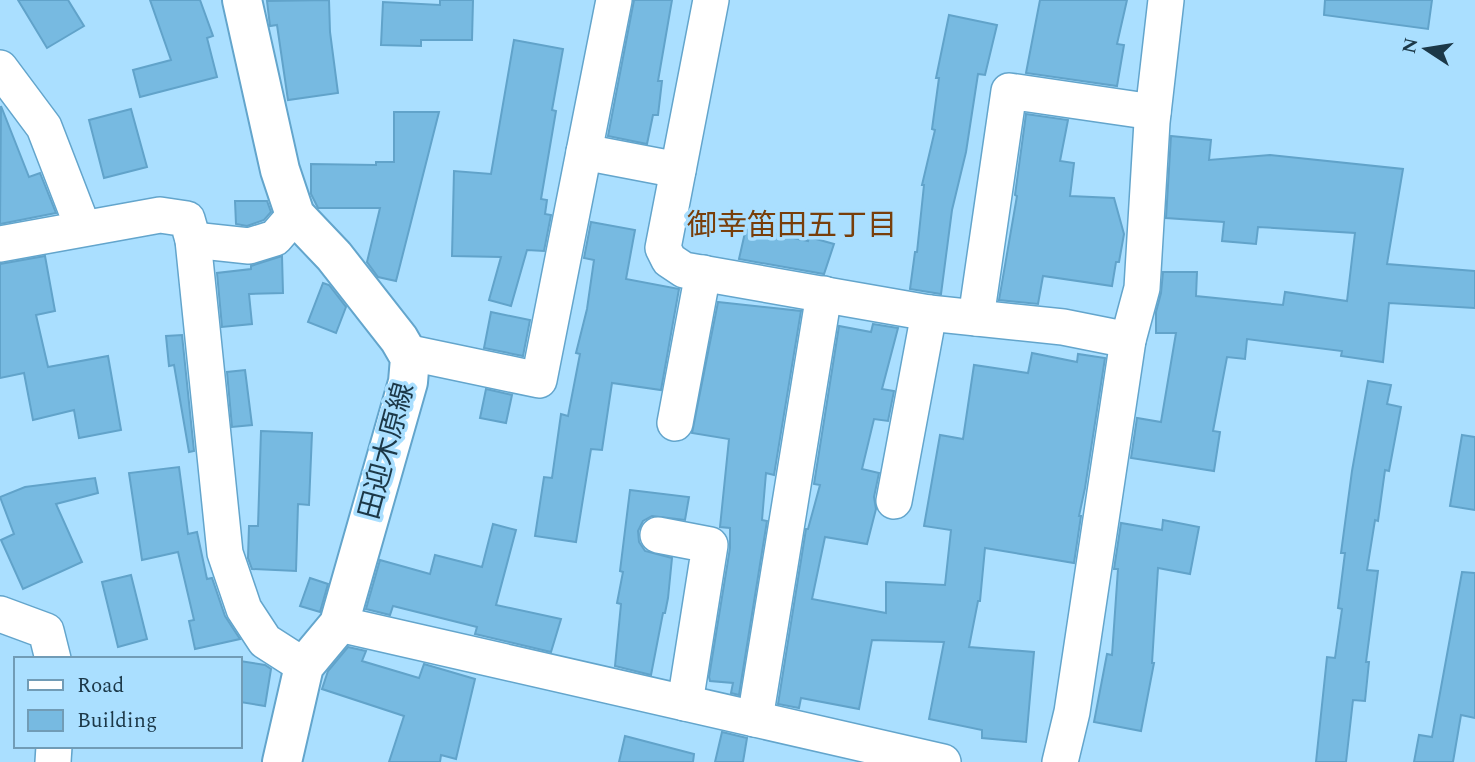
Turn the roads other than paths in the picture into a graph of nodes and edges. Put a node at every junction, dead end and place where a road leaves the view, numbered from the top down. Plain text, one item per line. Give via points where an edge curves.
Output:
1 (242, 0) edge
2 (614, 0) edge
3 (711, 0) edge
4 (1166, 0) edge
5 (0, 68) edge
6 (1153, 113) junction
7 (584, 152) junction
8 (678, 170) junction
9 (295, 215) junction
10 (83, 228) junction
11 (193, 240) junction
12 (0, 244) edge
13 (703, 273) junction
14 (824, 294) junction
15 (929, 313) junction
16 (976, 318) junction
17 (1128, 340) junction
18 (406, 352) junction
19 (674, 424) dead end
20 (894, 501) dead end
21 (658, 535) dead end
22 (0, 614) edge
23 (339, 624) junction
24 (52, 657) edge
25 (304, 666) junction
26 (685, 703) junction
27 (755, 719) junction
28 (282, 762) edge
29 (943, 762) edge
30 (1060, 762) edge

1 - 9 main road, 田迎木原線
2 - 7 street
3 - 8 street
4 - 6 street
5 - 10 street via 44,127
6 - 16 street via 1009,91
6 - 17 street via 1142,288
7 - 8 street
7 - 18 street via 539,380
8 - 13 street via 663,248 669,260 684,270
9 - 11 street via 275,238 249,246
9 - 18 main road, 田迎木原線 via 334,256
10 - 11 street via 160,215 187,219
10 - 12 street
11 - 25 street via 225,553 244,608 265,640
13 - 14 street
13 - 19 street
14 - 15 street
14 - 27 street
15 - 16 street
15 - 20 street
16 - 17 street via 1063,327
17 - 30 street via 1072,712
18 - 23 main road, 田迎木原線 via 410,358 408,382
21 - 26 street via 710,545
22 - 24 street via 46,631
23 - 25 main road, 田迎木原線
23 - 26 street
25 - 28 main road, 田迎木原線
26 - 27 street
27 - 29 street

